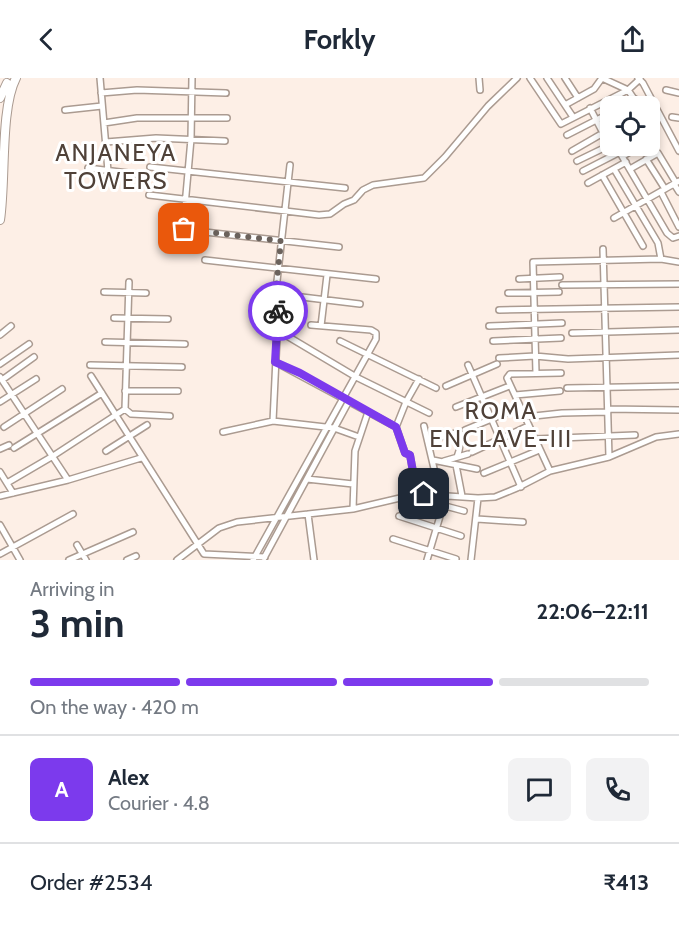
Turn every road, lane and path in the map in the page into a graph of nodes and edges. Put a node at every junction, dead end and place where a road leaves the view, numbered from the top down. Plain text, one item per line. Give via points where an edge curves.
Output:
1 (10, 78) edge
2 (16, 78) edge
3 (100, 78) edge
4 (192, 78) edge
5 (478, 78) edge
6 (517, 78) edge
7 (530, 78) edge
8 (547, 78) edge
9 (565, 78) edge
10 (602, 78) edge
11 (639, 79) edge
12 (480, 90) dead end
13 (628, 90) junction
14 (666, 90) dead end
15 (192, 92) junction
16 (101, 93) junction
17 (226, 93) dead end
18 (679, 93) edge
19 (632, 96) edge
20 (0, 98) edge
21 (578, 98) junction
22 (565, 105) junction
23 (102, 106) junction
24 (590, 108) junction
25 (65, 110) dead end
26 (192, 117) junction
27 (573, 117) junction
28 (672, 117) dead end
29 (227, 118) dead end
30 (679, 118) edge
31 (600, 119) edge
32 (597, 121) junction
33 (104, 123) junction
34 (600, 124) edge
35 (567, 135) dead end
36 (600, 137) edge
37 (191, 139) junction
38 (225, 141) dead end
39 (106, 142) junction
40 (600, 149) edge
41 (572, 151) dead end
42 (679, 151) edge
43 (623, 156) junction
44 (646, 159) junction
45 (578, 161) dead end
46 (290, 165) dead end
47 (150, 167) dead end
48 (88, 168) dead end
49 (614, 169) junction
50 (630, 169) junction
51 (108, 171) junction
52 (187, 171) junction
53 (583, 171) dead end
54 (144, 175) dead end
55 (602, 175) junction
56 (287, 181) junction
57 (676, 182) edge
58 (588, 183) dead end
59 (345, 188) dead end
60 (663, 191) junction
61 (679, 192) edge
62 (149, 195) dead end
63 (185, 199) junction
64 (648, 200) junction
65 (636, 206) junction
66 (284, 210) junction
67 (624, 212) junction
68 (614, 218) dead end
69 (0, 220) edge
70 (679, 227) edge
71 (679, 236) edge
72 (281, 241) junction
73 (643, 246) dead end
74 (339, 247) dead end
75 (603, 249) dead end
76 (661, 259) junction
77 (205, 260) dead end
78 (603, 261) junction
79 (679, 262) edge
80 (279, 269) junction
81 (327, 275) junction
82 (560, 277) dead end
83 (376, 279) dead end
84 (519, 279) dead end
85 (533, 279) junction
86 (129, 282) dead end
87 (679, 284) edge
88 (562, 285) dead end
89 (604, 285) junction
90 (104, 292) dead end
91 (559, 292) dead end
92 (128, 293) junction
93 (146, 293) dead end
94 (508, 293) dead end
95 (534, 293) junction
96 (279, 295) junction
97 (324, 301) junction
98 (360, 304) dead end
99 (604, 307) junction
100 (679, 307) edge
101 (499, 309) dead end
102 (534, 309) junction
103 (114, 318) dead end
104 (128, 318) junction
105 (168, 319) dead end
106 (562, 323) dead end
107 (534, 324) junction
108 (311, 325) dead end
109 (11, 326) dead end
110 (321, 326) junction
111 (489, 326) dead end
112 (277, 330) junction
113 (679, 330) edge
114 (605, 332) junction
115 (572, 333) dead end
116 (0, 335) edge
117 (561, 338) dead end
118 (535, 340) junction
119 (340, 341) dead end
120 (493, 341) dead end
121 (105, 342) dead end
122 (126, 343) junction
123 (29, 344) dead end
124 (185, 344) dead end
125 (368, 355) junction
126 (679, 355) edge
127 (536, 356) junction
128 (34, 357) dead end
129 (606, 357) junction
130 (499, 358) dead end
131 (275, 362) junction
132 (0, 364) edge
133 (497, 364) dead end
134 (90, 365) dead end
135 (468, 365) dead end
136 (126, 366) junction
137 (182, 367) dead end
138 (536, 373) junction
139 (561, 373) dead end
140 (91, 376) dead end
141 (472, 376) junction
142 (356, 377) junction
143 (1, 378) edge
144 (36, 379) dead end
145 (419, 379) junction
146 (446, 386) dead end
147 (679, 386) edge
148 (507, 387) dead end
149 (608, 387) junction
150 (436, 388) dead end
151 (567, 388) dead end
152 (62, 389) dead end
153 (125, 391) junction
154 (178, 391) dead end
155 (560, 391) dead end
156 (102, 393) junction
157 (12, 394) junction
158 (514, 395) junction
159 (482, 397) junction
160 (346, 400) junction
161 (0, 402) edge
162 (406, 402) junction
163 (456, 408) dead end
164 (518, 408) dead end
165 (125, 409) junction
166 (679, 410) edge
167 (608, 411) junction
168 (368, 412) junction
169 (429, 413) dead end
170 (25, 414) junction
171 (116, 415) junction
172 (170, 416) dead end
173 (525, 417) junction
174 (492, 419) junction
175 (273, 422) junction
176 (147, 425) dead end
177 (424, 426) dead end
178 (4, 427) dead end
179 (396, 427) junction
180 (526, 427) dead end
181 (326, 428) junction
182 (334, 428) junction
183 (465, 430) dead end
184 (223, 432) dead end
185 (679, 434) edge
186 (38, 435) junction
187 (129, 435) junction
188 (635, 435) dead end
189 (608, 436) junction
190 (358, 437) junction
191 (535, 439) junction
192 (428, 440) junction
193 (500, 440) junction
194 (0, 449) edge
195 (106, 451) dead end
196 (537, 451) dead end
197 (52, 456) junction
198 (457, 457) junction
199 (609, 457) junction
200 (141, 458) junction
201 (433, 460) junction
202 (442, 461) junction
203 (510, 463) junction
204 (456, 465) junction
205 (477, 469) dead end
206 (550, 471) junction
207 (0, 472) edge
208 (484, 473) dead end
209 (307, 479) junction
210 (68, 480) junction
211 (7, 483) junction
212 (353, 484) junction
213 (521, 487) junction
214 (13, 493) junction
215 (417, 494) junction
216 (443, 495) junction
217 (0, 496) edge
218 (408, 496) junction
219 (462, 496) junction
220 (478, 498) junction
221 (443, 506) junction
222 (352, 509) junction
223 (464, 511) dead end
224 (73, 514) dead end
225 (308, 514) junction
226 (286, 516) junction
227 (399, 516) dead end
228 (276, 518) junction
229 (477, 519) junction
230 (523, 522) dead end
231 (0, 525) edge
232 (437, 528) junction
233 (133, 532) dead end
234 (461, 536) dead end
235 (393, 539) dead end
236 (198, 544) junction
237 (77, 545) dead end
238 (12, 546) junction
239 (430, 551) junction
240 (0, 554) edge
241 (136, 556) dead end
242 (85, 557) edge
243 (254, 558) edge
244 (264, 558) edge
245 (456, 559) edge
246 (20, 560) edge
247 (69, 560) edge
248 (127, 560) edge
249 (177, 560) edge
250 (314, 560) edge
251 (427, 560) edge
252 (471, 560) edge

1 - 20 main road
2 - 69 main road via 4,111
3 - 16 street
4 - 15 street
5 - 12 street
6 - 66 street via 423,178 373,185 325,215
7 - 27 street via 559,123
8 - 22 street
9 - 21 street
10 - 13 street
10 - 21 street via 594,89
11 - 13 street
11 - 42 street
13 - 19 street
13 - 24 street
14 - 18 street
15 - 16 street
15 - 17 street
15 - 26 street
16 - 23 street
21 - 22 street
22 - 27 street
23 - 25 street
23 - 33 street
24 - 27 street
24 - 32 street
26 - 29 street
26 - 33 street
26 - 37 street
28 - 30 street
31 - 32 street
32 - 34 street
32 - 35 street
33 - 39 street
36 - 41 street
37 - 38 street
37 - 39 street
37 - 52 street
39 - 51 street
40 - 45 street
43 - 49 street
43 - 50 street
43 - 53 street
44 - 50 street
44 - 57 street via 658,153
44 - 60 street
46 - 56 street
47 - 52 street
48 - 51 street
49 - 55 street
49 - 65 street
50 - 64 street
51 - 54 street
52 - 56 street
52 - 63 street
55 - 58 street
55 - 67 street
56 - 59 street
56 - 66 street
57 - 60 street
57 - 61 street
60 - 64 street
60 - 70 street
62 - 63 street
63 - 66 street
63 - 72 street via 184,229
64 - 65 street
64 - 71 street via 667,233 674,238
65 - 67 street
65 - 76 street via 658,243
66 - 72 street
67 - 68 street
67 - 73 street
72 - 74 street
72 - 80 street
75 - 78 street
76 - 78 street
76 - 79 street
77 - 80 street
78 - 85 street via 533,262
78 - 89 street
80 - 81 street
80 - 96 street
81 - 83 street
81 - 97 street
82 - 85 street
84 - 85 street
85 - 95 street
86 - 92 street
87 - 89 street
88 - 89 street
89 - 99 street
90 - 92 street
91 - 95 street
92 - 93 street
92 - 104 street
94 - 95 street
95 - 102 street
96 - 97 street
96 - 112 street
97 - 98 street
97 - 110 street
99 - 100 street
99 - 102 street
99 - 114 street
101 - 102 street
102 - 107 street
103 - 104 street
104 - 105 street
104 - 122 street
106 - 107 street
107 - 111 street
107 - 118 street
108 - 110 street
109 - 116 street
110 - 125 street via 373,331 376,339
112 - 131 street
112 - 142 street
113 - 114 street
114 - 115 street
114 - 129 street
117 - 118 street
118 - 120 street
118 - 127 street
119 - 125 street
121 - 122 street
122 - 124 street
122 - 136 street
123 - 132 street
125 - 142 street
125 - 145 street
126 - 129 street
127 - 129 street
127 - 130 street
127 - 138 street
128 - 143 street
129 - 149 street
131 - 160 street
131 - 175 street
133 - 141 street
134 - 136 street
135 - 141 street
136 - 137 street
136 - 153 street
138 - 139 street
138 - 158 street via 508,375
140 - 156 street
141 - 146 street
141 - 159 street
142 - 160 street
142 - 162 street
143 - 157 street
144 - 157 street
145 - 150 street
145 - 162 street
147 - 149 street
148 - 159 street
149 - 151 street
149 - 167 street
152 - 170 street
153 - 154 street
153 - 165 street
155 - 158 street
156 - 171 street
156 - 186 street
157 - 161 street
157 - 170 street
158 - 173 street
159 - 163 street
159 - 174 street
160 - 168 street
160 - 181 street
160 - 182 street
162 - 169 street
162 - 179 street
164 - 174 street
165 - 171 street
165 - 172 street via 131,414
166 - 167 street
167 - 173 street
167 - 189 street
168 - 179 street
168 - 190 street
170 - 178 street
170 - 186 street
171 - 187 street
171 - 197 street
173 - 191 street
174 - 183 street
174 - 193 street
175 - 181 street
175 - 184 street
176 - 187 street
177 - 192 street
179 - 215 street via 405,453 410,455
180 - 193 street
181 - 182 street
181 - 228 street
182 - 190 street
182 - 209 street
185 - 199 street via 656,437
186 - 194 street
186 - 197 street
187 - 195 street
187 - 200 street
188 - 189 street
189 - 191 street
189 - 199 street
190 - 212 street
191 - 206 street
192 - 198 street via 456,433 460,447
192 - 201 street
193 - 198 street
193 - 203 street
196 - 203 street
197 - 210 street
197 - 211 street
198 - 202 street
199 - 206 street
200 - 210 street
200 - 236 street
201 - 202 street
201 - 216 street
202 - 204 street
203 - 208 street
203 - 213 street
204 - 205 street
204 - 219 street
206 - 213 street
207 - 211 street
209 - 212 street
209 - 226 street
210 - 214 street
211 - 214 street
212 - 222 street
213 - 220 street via 495,497
214 - 217 street
215 - 216 street
215 - 218 street
216 - 219 street
216 - 221 street
218 - 221 street
218 - 222 street
219 - 220 street
220 - 229 street
221 - 223 street
221 - 232 street
222 - 225 street
224 - 238 street
225 - 226 street
225 - 250 street
226 - 228 street
226 - 244 street
227 - 232 street
228 - 236 street via 226,525
228 - 243 street
229 - 230 street
229 - 252 street
231 - 238 street
232 - 234 street
232 - 239 street
233 - 242 street
235 - 239 street
236 - 243 street via 204,554
236 - 249 street
237 - 242 street
238 - 240 street
238 - 246 street
239 - 245 street
239 - 251 street
241 - 248 street
242 - 247 street
243 - 244 street

